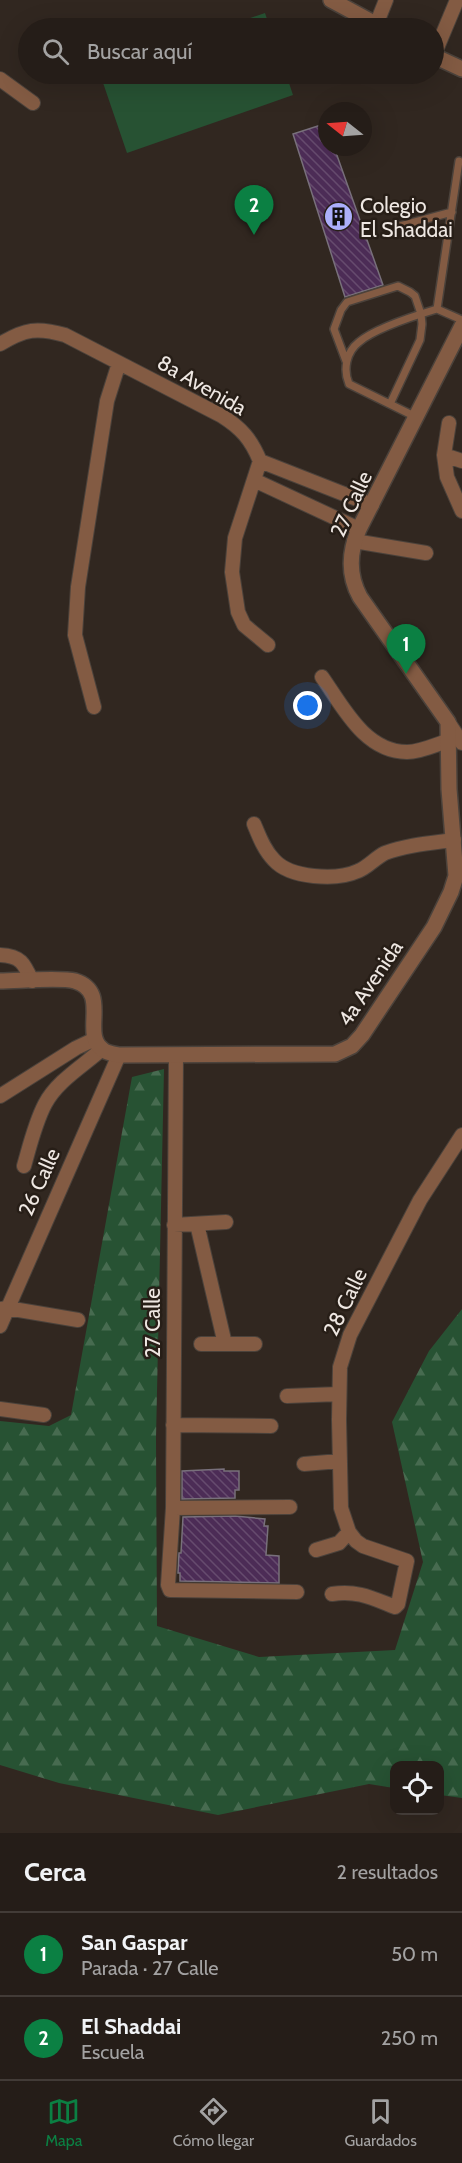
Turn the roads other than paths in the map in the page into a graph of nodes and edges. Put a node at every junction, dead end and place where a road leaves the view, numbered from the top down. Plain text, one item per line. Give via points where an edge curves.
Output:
1 (331, 0) edge
2 (386, 0) edge
3 (457, 0) edge
4 (363, 18) edge
5 (381, 18) edge
6 (444, 31) edge
7 (444, 60) edge
8 (462, 69) edge
9 (0, 79) edge
10 (33, 103) dead end
11 (459, 161) dead end
12 (452, 212) junction
13 (400, 226) dead end
14 (437, 309) junction
15 (422, 314) junction
16 (462, 320) edge
17 (462, 326) edge
18 (0, 344) edge
19 (346, 361) junction
20 (119, 363) junction
21 (390, 404) junction
22 (416, 417) junction
23 (449, 423) dead end
24 (444, 455) junction
25 (260, 461) junction
26 (462, 461) edge
27 (254, 480) junction
28 (372, 505) junction
29 (462, 511) edge
30 (357, 535) junction
31 (426, 553) dead end
32 (268, 645) dead end
33 (322, 677) dead end
34 (94, 707) dead end
35 (448, 722) joint
36 (455, 742) edge
37 (254, 824) dead end
38 (454, 840) junction
39 (0, 955) edge
40 (0, 981) edge
41 (32, 981) junction
42 (98, 1044) junction
43 (119, 1055) junction
44 (176, 1055) junction
45 (0, 1096) edge
46 (462, 1135) edge
47 (24, 1166) dead end
48 (226, 1222) dead end
49 (198, 1224) junction
50 (174, 1225) junction
51 (4, 1308) edge
52 (78, 1320) dead end
53 (0, 1326) edge
54 (201, 1344) dead end
55 (225, 1344) junction
56 (255, 1344) dead end
57 (339, 1394) junction
58 (287, 1396) dead end
59 (0, 1409) edge
60 (44, 1415) dead end
61 (173, 1425) junction
62 (271, 1426) dead end
63 (340, 1461) junction
64 (304, 1464) dead end
65 (173, 1508) junction
66 (291, 1508) dead end
67 (352, 1537) junction
68 (316, 1550) dead end
69 (297, 1592) dead end
70 (332, 1594) dead end

1 - 4 street
2 - 5 street
3 - 6 street
7 - 8 street
9 - 10 street
11 - 12 lane
12 - 13 lane
12 - 14 lane
14 - 15 lane
14 - 16 lane
15 - 19 lane via 357,342
15 - 19 lane via 415,296 398,286 347,302 334,329
15 - 21 lane via 420,340
17 - 22 street, 27 Calle
18 - 20 street, 8a Avenida via 39,328 65,335
19 - 21 lane via 349,384
20 - 25 street, 8a Avenida via 241,428
20 - 34 street via 107,401 78,587 75,635
21 - 22 lane
22 - 28 street, 27 Calle
23 - 24 street
24 - 26 street
24 - 29 street via 447,477
25 - 27 street
25 - 28 street
27 - 30 street
27 - 32 street via 235,538 232,572 236,605 244,625
28 - 30 street, 27 Calle
30 - 31 street
30 - 35 street, 27 Calle via 351,569 356,591
33 - 36 street via 368,739 387,749 407,752
35 - 36 street, 4a Avenida
36 - 38 street, 4a Avenida via 449,789
37 - 38 street via 275,862 293,873 318,876 358,871 387,852
38 - 44 street, 4a Avenida via 456,876 446,904 352,1046 335,1054
39 - 41 street via 14,956 26,965
40 - 41 street
41 - 42 street via 68,980 82,984 93,996
42 - 43 street, 4a Avenida
42 - 45 street via 76,1048
42 - 47 street via 46,1103
43 - 44 street, 4a Avenida
43 - 51 street, 26 Calle
44 - 50 street, 27 Calle
46 - 57 street, 28 Calle via 420,1200 350,1335 340,1367
48 - 49 street
49 - 50 street
49 - 55 street
50 - 61 street, 27 Calle
51 - 52 street
51 - 53 street, 26 Calle
54 - 55 street
55 - 56 street
57 - 58 street
57 - 63 street, 28 Calle
59 - 60 street
61 - 62 street
61 - 65 street, 27 Calle
63 - 64 street
63 - 67 street, 28 Calle via 341,1508
65 - 66 street
65 - 69 street, 27 Calle via 170,1590
67 - 68 street
67 - 70 street via 363,1546 407,1561 398,1604 395,1607 347,1591

